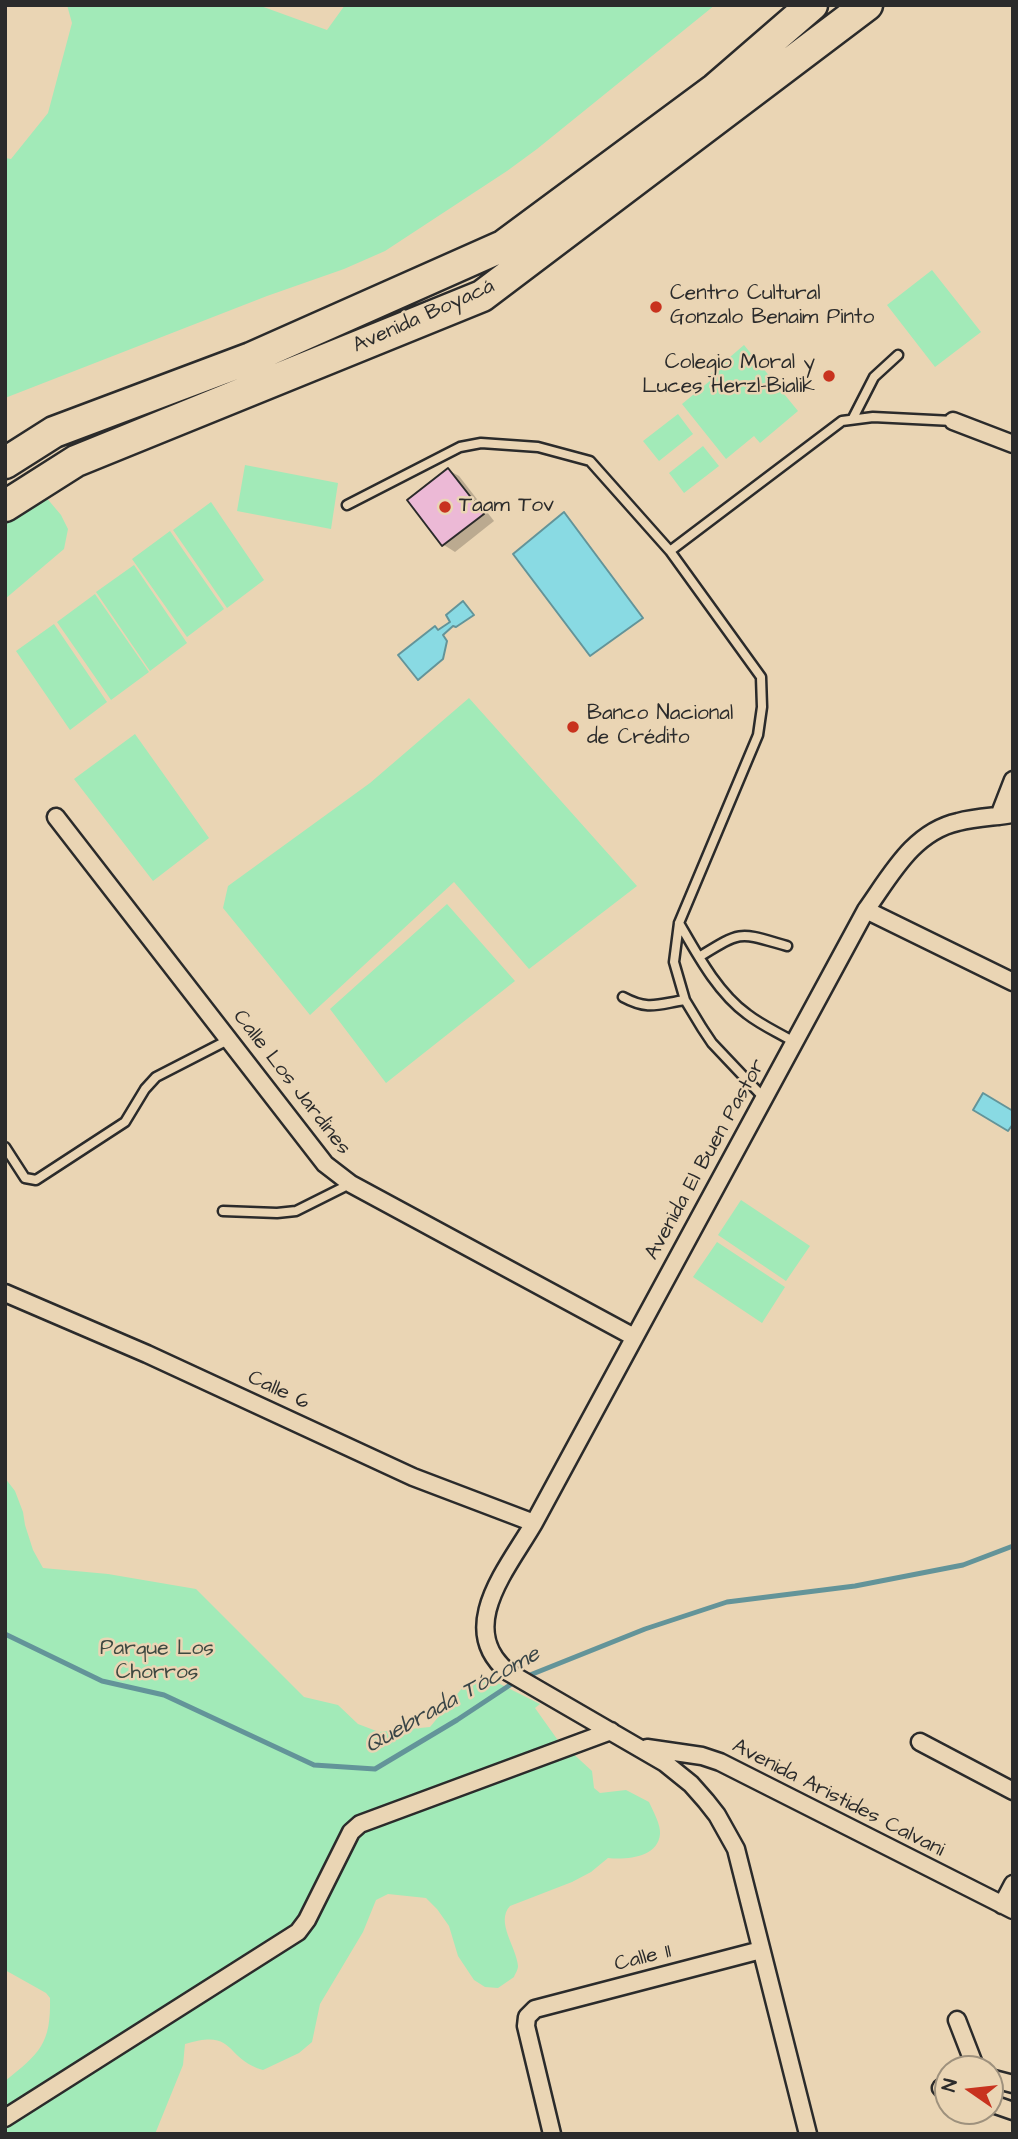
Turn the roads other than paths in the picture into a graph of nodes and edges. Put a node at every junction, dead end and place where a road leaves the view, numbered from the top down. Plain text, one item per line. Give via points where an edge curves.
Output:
1 (812, 5) edge
2 (867, 5) edge
3 (898, 355) dead end
4 (853, 418) junction
5 (953, 421) joint
6 (1013, 444) edge
7 (5, 463) edge
8 (347, 505) dead end
9 (5, 506) edge
10 (670, 551) junction
11 (1013, 780) edge
12 (1006, 815) edge
13 (55, 817) dead end
14 (866, 911) junction
15 (679, 923) junction
16 (787, 946) dead end
17 (699, 957) junction
18 (1013, 982) edge
19 (623, 997) dead end
20 (685, 1000) junction
21 (230, 1039) junction
22 (794, 1042) junction
23 (764, 1098) junction
24 (5, 1147) edge
25 (351, 1184) junction
26 (223, 1211) dead end
27 (5, 1293) edge
28 (634, 1337) junction
29 (534, 1523) junction
30 (611, 1731) junction
31 (920, 1742) dead end
32 (638, 1746) junction
33 (1013, 1791) edge
34 (1013, 1884) edge
35 (1008, 1907) edge
36 (761, 1950) junction
37 (957, 2020) dead end
38 (971, 2055) edge
39 (5, 2118) edge
40 (552, 2134) edge
41 (808, 2134) edge

1 - 7 highway, Avenida Boyacá via 715,89 503,246 251,358 54,432
2 - 9 highway, Avenida Boyacá via 482,296 76,461
3 - 4 lane via 874,377
4 - 5 lane
4 - 10 lane via 842,421
5 - 6 street
8 - 10 lane via 460,447 481,443 538,447 590,461
10 - 15 lane via 761,677 762,707 758,735
11 - 12 street
12 - 14 street, Avenida El Buen Pastor via 958,821 920,839
13 - 21 street, Calle Los Jardines
14 - 18 street
14 - 22 street, Avenida El Buen Pastor
15 - 17 lane
15 - 20 lane via 674,962
16 - 17 lane via 746,934 733,936
17 - 22 lane via 746,1014
19 - 20 lane via 639,1006
20 - 23 lane via 712,1043
21 - 24 lane via 156,1077 125,1122 36,1180 25,1178
21 - 25 street, Calle Los Jardines via 325,1164
22 - 23 street, Avenida El Buen Pastor
23 - 28 street, Avenida El Buen Pastor
25 - 26 lane via 296,1211
25 - 28 street, Calle Los Jardines
27 - 29 street, Calle 6 via 413,1477
28 - 29 street, Avenida El Buen Pastor
29 - 30 street, Avenida El Buen Pastor via 493,1594 485,1638 498,1664 508,1672
30 - 32 street, Avenida El Buen Pastor
30 - 39 street via 360,1824 351,1832 298,1932
31 - 33 street
32 - 35 street, Avenida Aristides Calvani via 720,1762
32 - 36 street, Avenida El Buen Pastor via 691,1784 718,1815 736,1849
34 - 35 street
36 - 40 street, Calle 11 via 535,2009 526,2026
36 - 41 street, Avenida El Buen Pastor
37 - 38 street

